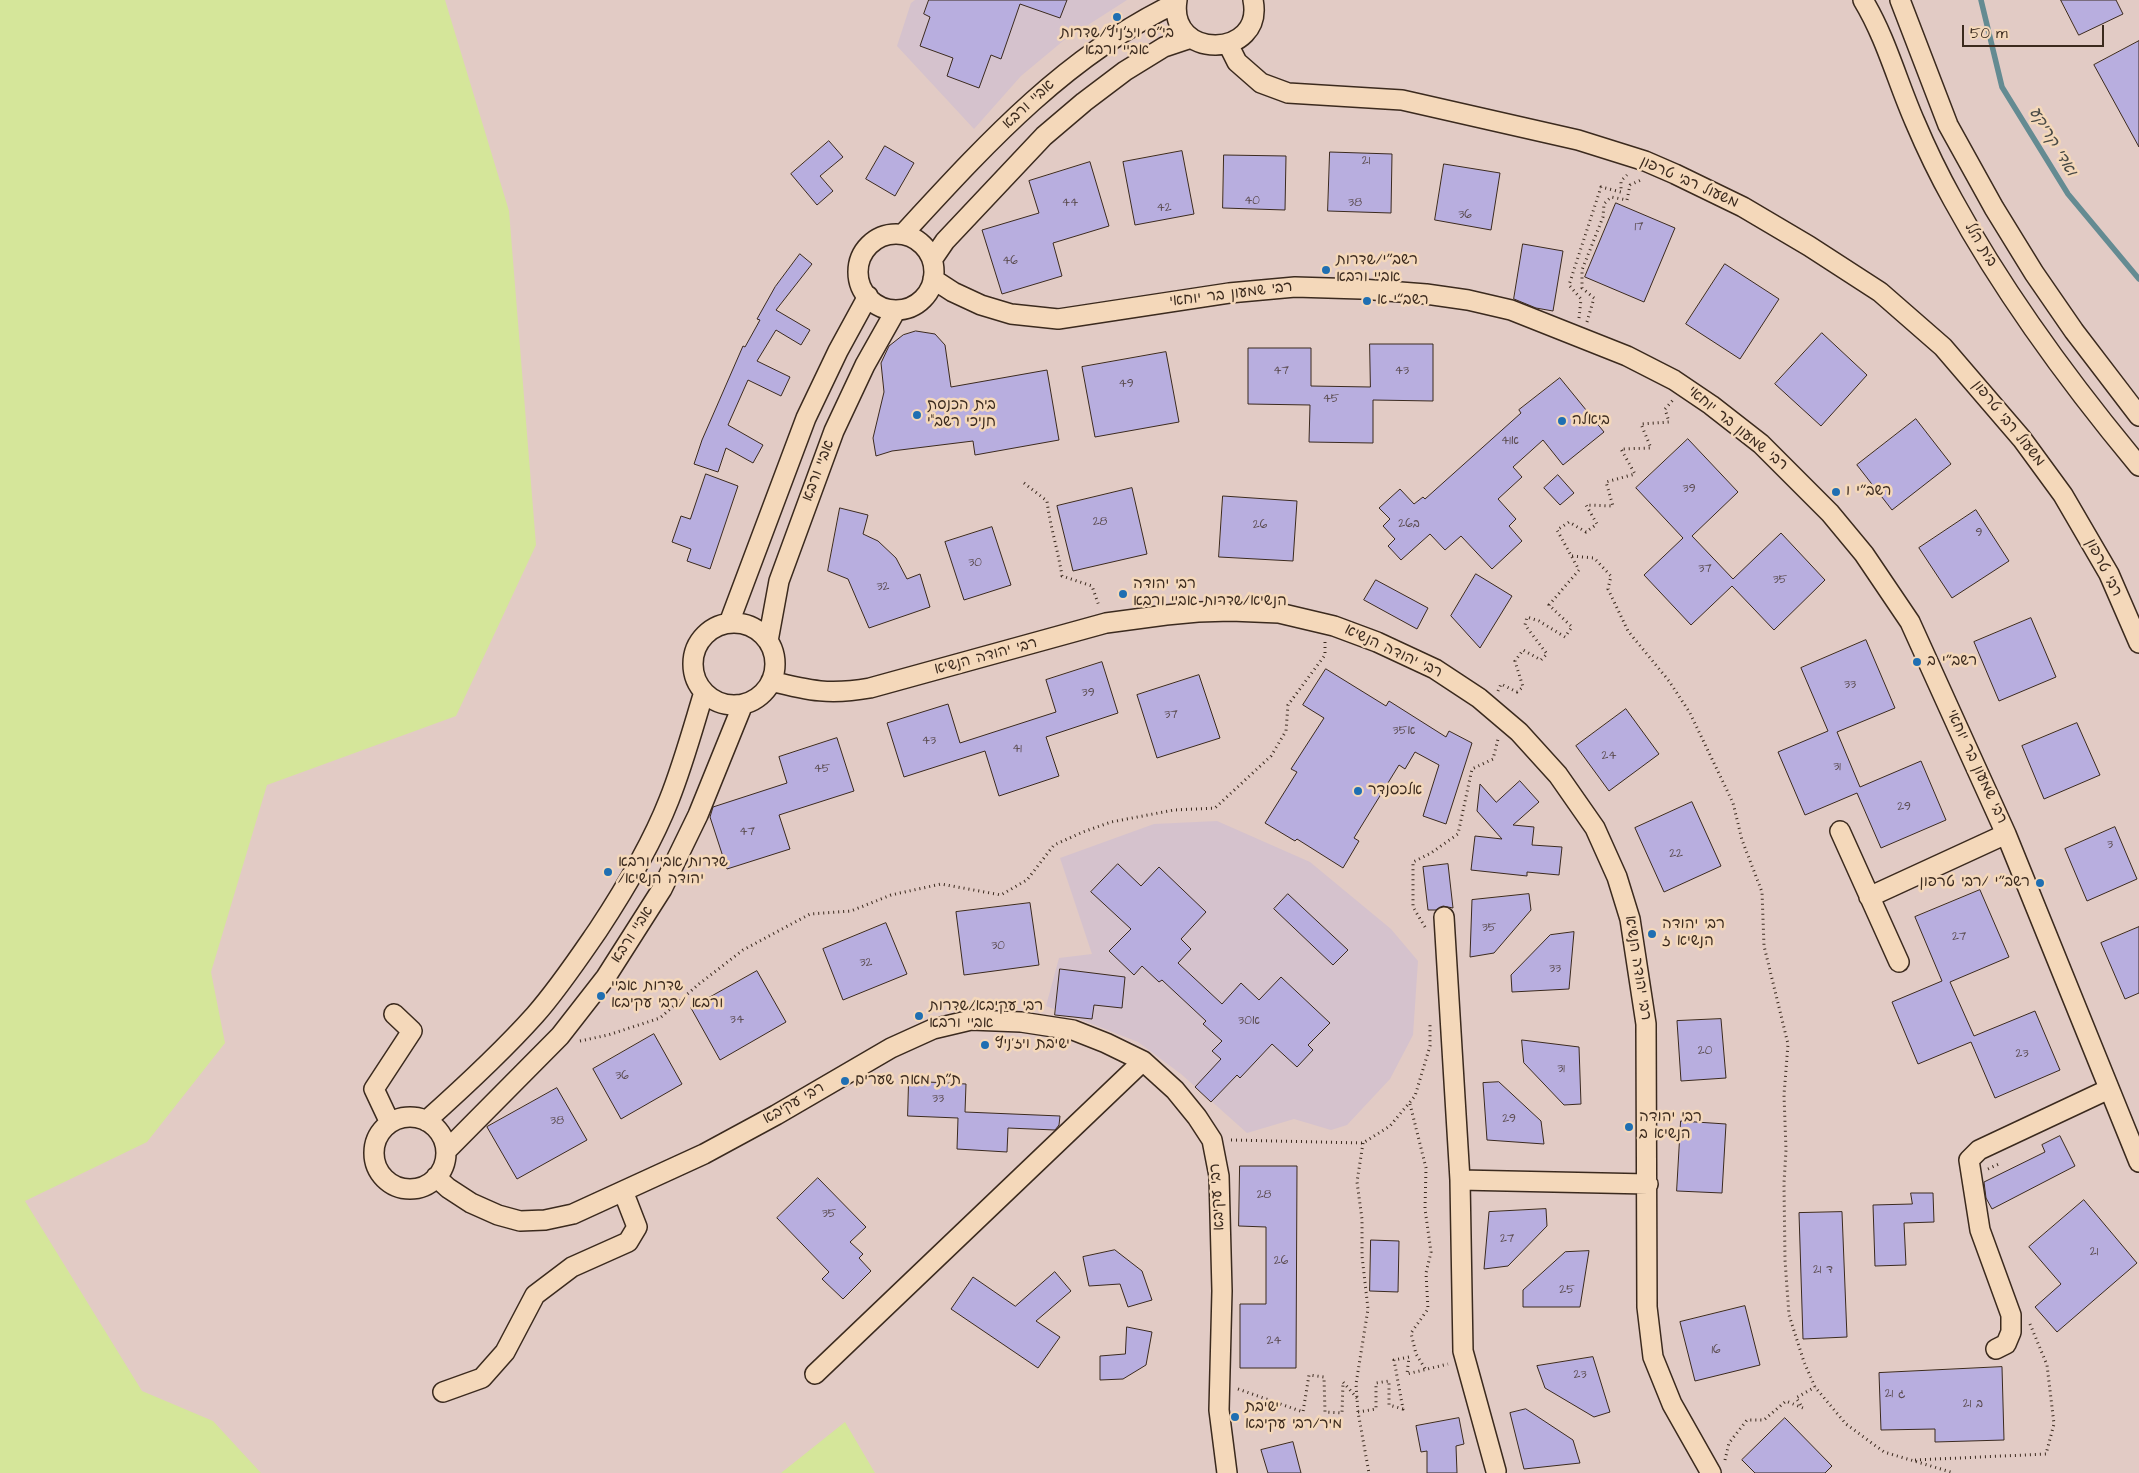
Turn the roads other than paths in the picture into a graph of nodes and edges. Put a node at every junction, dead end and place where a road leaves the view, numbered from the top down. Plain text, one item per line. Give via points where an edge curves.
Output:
1 (1864, 0) edge
2 (1900, 0) edge
3 (1176, 1) edge
4 (1257, 2) edge
5 (1191, 38) junction
6 (1228, 44) junction
7 (903, 234) junction
8 (932, 260) junction
9 (933, 279) junction
10 (868, 296) junction
11 (896, 310) junction
12 (2139, 416) edge
13 (2139, 466) edge
14 (2063, 495) joint
15 (729, 623) junction
16 (768, 641) junction
17 (2139, 643) edge
18 (771, 681) junction
19 (704, 692) junction
20 (743, 704) junction
21 (1840, 831) dead end
22 (2006, 834) junction
23 (1870, 897) junction
24 (1444, 917) road end
25 (1899, 962) dead end
26 (394, 1014) dead end
27 (1142, 1061) junction
28 (2109, 1089) junction
29 (426, 1121) junction
30 (390, 1124) junction
31 (446, 1151) junction
32 (2138, 1159) edge
33 (436, 1177) junction
34 (1460, 1180) junction
35 (1648, 1184) junction
36 (623, 1191) junction
37 (1996, 1349) dead end
38 (815, 1374) dead end
39 (444, 1392) dead end
40 (1496, 1471) dead end
41 (1717, 1471) edge
42 (1226, 1473) edge

1 - 13 street, בית הלל via 1878,27 1915,122 1958,208 1998,276 2086,401
2 - 12 street, בית הלל via 1948,125 1994,208 2074,332
3 - 5 street via 1177,16
3 - 7 street, אביי ורבא via 1105,42 1034,98
4 - 6 street via 1247,29
5 - 6 street via 1215,46
5 - 8 street via 1164,47 1125,71 1044,136 950,234
6 - 14 street, משעול רבי טרפון via 1237,62 1260,82 1288,93 1402,100 1578,140 1650,164 1743,207 1880,292 1943,347 2022,439
7 - 8 street via 921,242
7 - 10 street via 879,237 865,248 858,269 860,286
8 - 9 street
9 - 11 street via 930,291 921,302
9 - 22 street, רבי שמעון בר יוחאי via 967,298 1003,312 1058,319 1229,293 1295,287 1426,294 1511,310 1627,356 1685,387 1732,422 1778,461 1830,513 1867,557 1910,622
10 - 11 street via 875,304
10 - 15 street, אביי ורבא via 806,418
11 - 16 street, אביי ורבא via 834,431 779,581
14 - 17 street, רבי טרפון via 2109,574
15 - 16 street via 746,625
15 - 19 street via 714,627 695,647 692,668
16 - 18 street via 775,662
18 - 20 street via 764,693
18 - 35 street, רבי יהודה הנשיא via 809,691 841,693 870,688 1106,623 1231,610 1279,612 1324,624 1377,642 1435,669 1519,732 1558,775 1595,828 1617,877 1630,919 1646,1024
19 - 20 street via 724,704
19 - 29 street via 668,802 615,905 535,1015 470,1083
20 - 31 street, אביי ורבא via 698,815 662,889 606,977 560,1036
21 - 23 street
22 - 23 street
22 - 28 street, רבי שמעון בר יוחאי
23 - 25 street
24 - 34 street
26 - 30 street via 412,1031 374,1089
27 - 36 street, רבי עקיבא via 1073,1030 1021,1022 962,1022 891,1048 704,1154
27 - 38 street
27 - 42 street, רבי עקיבא via 1175,1090 1212,1140 1219,1176 1222,1291 1219,1410
28 - 32 street, רבי שמעון בר יוחאי
28 - 37 street via 1979,1150 1969,1160 1980,1230 2011,1315 2011,1332 2006,1344
29 - 30 street via 413,1117
29 - 31 street via 436,1128
30 - 33 street via 378,1137 374,1148 382,1176 404,1189 422,1187
31 - 33 street via 443,1168
33 - 36 street, רבי עקיבא via 472,1203 498,1216 520,1221 573,1214
34 - 35 street
34 - 40 street via 1463,1351
35 - 41 street, רבי יהודה הנשיא via 1647,1307 1654,1357 1672,1404
36 - 39 street via 637,1227 628,1242 572,1267 535,1295 505,1352 482,1378

